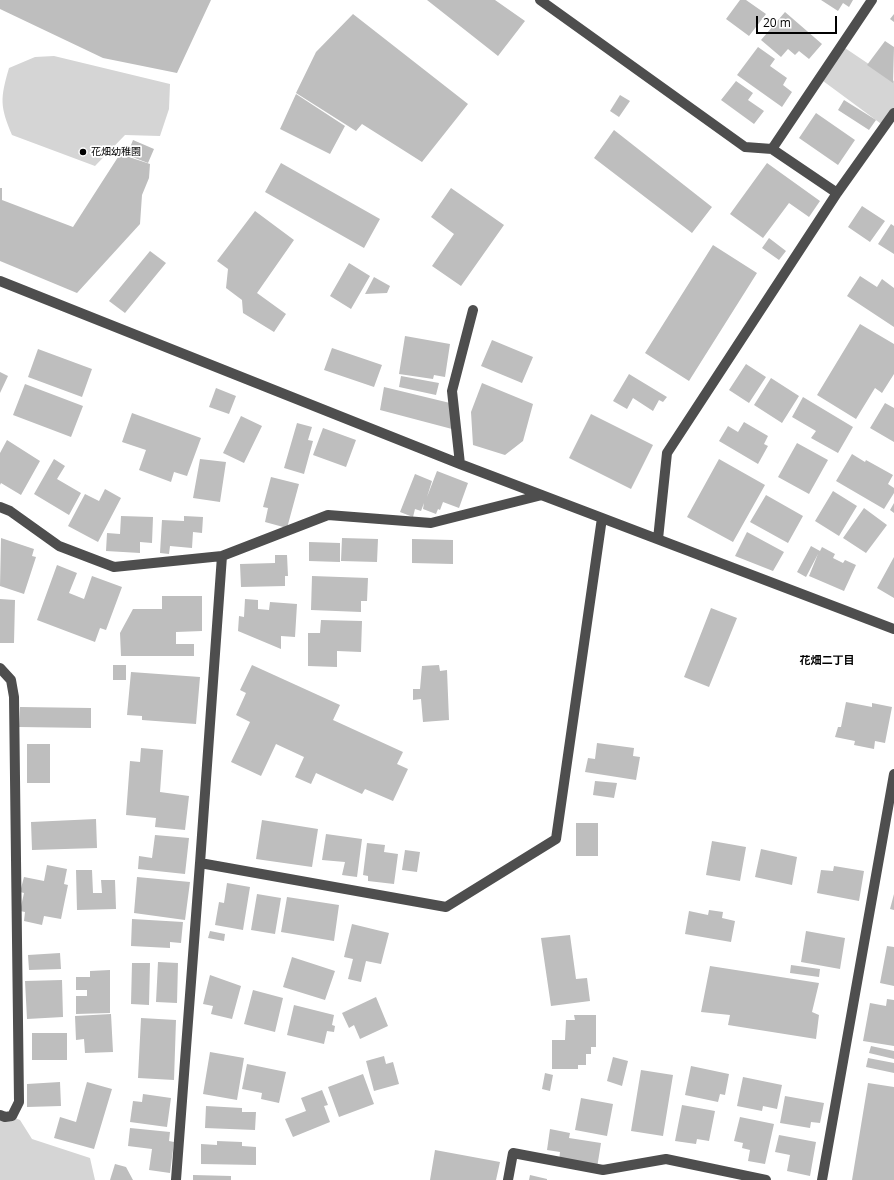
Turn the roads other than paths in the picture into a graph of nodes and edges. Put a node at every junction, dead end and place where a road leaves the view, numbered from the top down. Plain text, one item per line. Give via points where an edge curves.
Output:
1 (540, 0) edge
2 (872, 0) edge
3 (894, 113) edge
4 (772, 149) junction
5 (837, 193) junction
6 (0, 281) edge
7 (474, 310) dead end
8 (460, 464) junction
9 (542, 495) junction
10 (0, 507) edge
11 (602, 518) junction
12 (658, 539) junction
13 (222, 556) junction
14 (894, 629) edge
15 (0, 668) edge
16 (894, 774) edge
17 (200, 863) junction
18 (0, 1115) edge
19 (176, 1180) edge
20 (508, 1180) edge
21 (766, 1180) edge
22 (822, 1180) edge

1 - 4 street via 745,147
2 - 4 street
3 - 5 street
4 - 5 street
5 - 12 street via 667,453
6 - 8 street
7 - 8 street via 452,391
8 - 9 street
9 - 11 street
9 - 13 street via 431,523 328,515
10 - 13 street via 10,511 59,546 114,567
11 - 12 street
11 - 17 street via 556,839 446,907
12 - 14 street
13 - 17 street
15 - 18 street via 11,680 14,697 19,1102 12,1116
16 - 22 street
17 - 19 street
20 - 21 street via 513,1153 603,1170 666,1159

